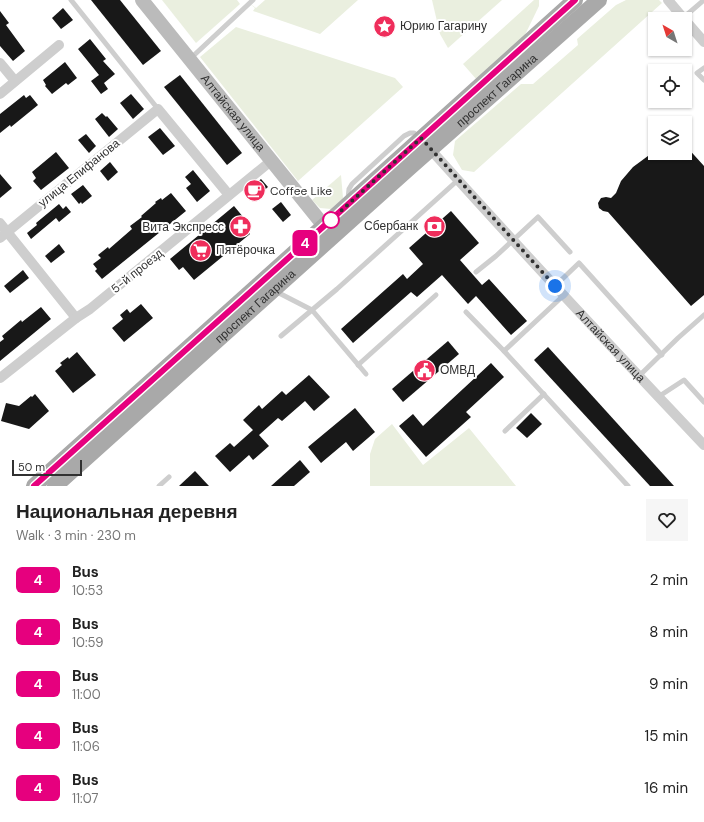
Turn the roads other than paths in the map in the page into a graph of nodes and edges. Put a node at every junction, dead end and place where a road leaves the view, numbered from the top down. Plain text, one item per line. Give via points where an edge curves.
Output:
1 (71, 0) edge
2 (142, 0) edge
3 (575, 0) edge
4 (668, 0) edge
5 (704, 0) edge
6 (249, 1) edge
7 (590, 3) edge
8 (678, 12) edge
9 (691, 12) edge
10 (692, 28) edge
11 (704, 42) edge
12 (60, 45) dead end
13 (190, 59) junction
14 (0, 62) edge
15 (704, 68) edge
16 (704, 80) edge
17 (16, 81) junction
18 (0, 94) edge
19 (158, 109) junction
20 (426, 144) junction
21 (271, 161) junction
22 (458, 180) junction
23 (229, 195) junction
24 (0, 223) edge
25 (329, 231) junction
26 (4, 235) edge
27 (513, 240) junction
28 (570, 252) dead end
29 (476, 272) dead end
30 (555, 286) junction
31 (274, 290) junction
32 (436, 295) dead end
33 (564, 295) junction
34 (312, 310) junction
35 (466, 312) dead end
36 (704, 316) edge
37 (76, 318) junction
38 (281, 336) dead end
39 (504, 351) junction
40 (662, 354) junction
41 (358, 365) junction
42 (366, 374) dead end
43 (639, 376) junction
44 (0, 378) edge
45 (544, 394) junction
46 (658, 397) junction
47 (704, 402) edge
48 (505, 431) dead end
49 (704, 445) edge
50 (169, 477) dead end
51 (34, 486) edge
52 (55, 486) edge
53 (159, 486) edge
54 (628, 486) edge

1 - 19 lane
2 - 13 street, Алтайская улица
3 - 20 main road, проспект Гагарина
4 - 8 street
5 - 9 lane
6 - 13 lane
7 - 20 main road, проспект Гагарина
10 - 11 street
12 - 17 street
13 - 21 street, Алтайская улица
14 - 17 street
15 - 16 lane via 697,73
17 - 18 street
19 - 23 street
19 - 26 street, улица Епифанова
20 - 22 street, Алтайская улица
20 - 25 main road, проспект Гагарина
20 - 25 main road, проспект Гагарина via 348,204
21 - 23 street, 5-й проезд
21 - 25 street, Алтайская улица
22 - 27 street, Алтайская улица
22 - 34 lane
23 - 37 street, 5-й проезд
24 - 26 street
25 - 31 main road, проспект Гагарина
25 - 51 main road, проспект Гагарина
26 - 37 street
27 - 28 lane via 538,217
27 - 29 lane
27 - 30 street, Алтайская улица
30 - 33 street, Алтайская улица
30 - 40 lane via 578,263
31 - 34 lane
31 - 52 main road, проспект Гагарина
32 - 41 lane
33 - 39 lane
33 - 43 street, Алтайская улица
34 - 38 lane
34 - 41 lane
35 - 39 lane
36 - 40 lane
37 - 44 street, 5-й проезд
39 - 45 lane
40 - 43 lane
41 - 42 lane
43 - 46 street, Алтайская улица
45 - 48 lane
45 - 54 lane
46 - 47 lane via 684,380
46 - 49 street, Алтайская улица
50 - 53 lane

